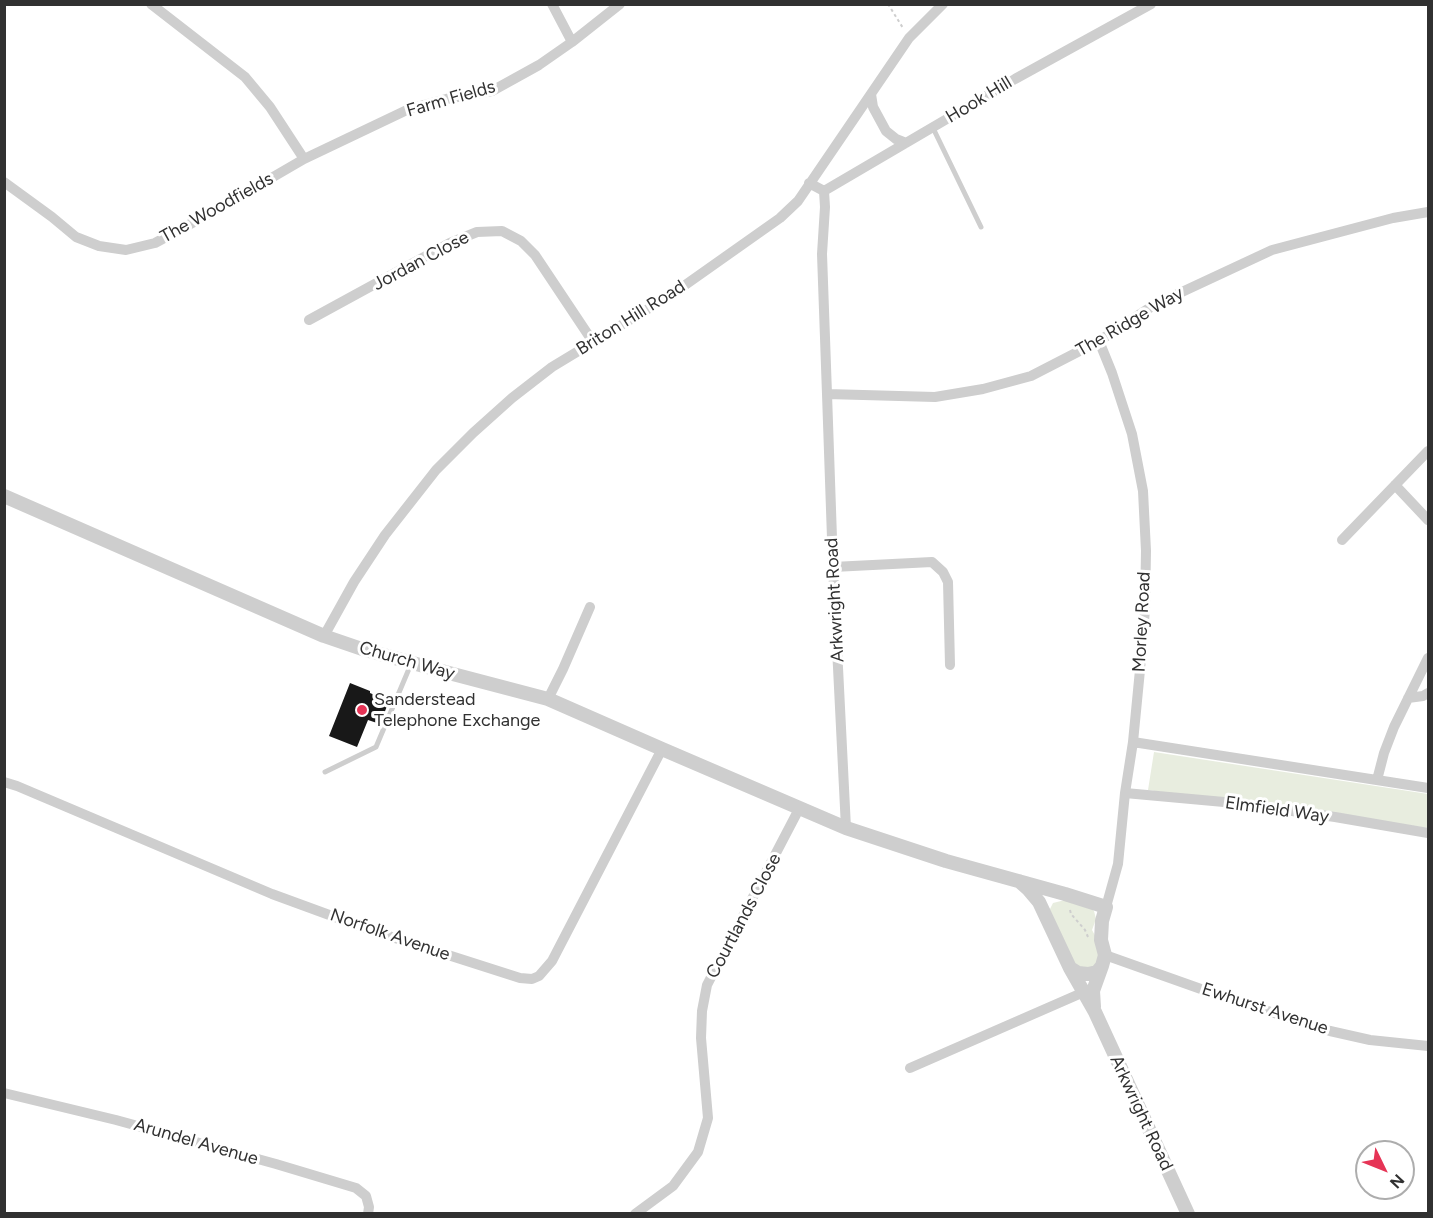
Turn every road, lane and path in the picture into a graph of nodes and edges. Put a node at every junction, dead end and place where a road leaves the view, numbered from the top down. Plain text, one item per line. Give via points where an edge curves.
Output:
1 (151, 4) edge
2 (552, 4) edge
3 (620, 4) edge
4 (888, 4) edge
5 (943, 4) edge
6 (1151, 4) edge
7 (909, 38) junction
8 (572, 42) junction
9 (871, 93) junction
10 (933, 128) junction
11 (906, 143) junction
12 (304, 159) junction
13 (4, 182) edge
14 (809, 183) junction
15 (824, 191) junction
16 (1428, 212) edge
17 (981, 227) dead end
18 (309, 320) dead end
19 (1099, 341) junction
20 (593, 342) junction
21 (827, 394) junction
22 (1428, 451) edge
23 (1395, 485) junction
24 (4, 496) edge
25 (1428, 520) edge
26 (1342, 540) dead end
27 (833, 567) junction
28 (590, 608) dead end
29 (324, 636) junction
30 (1428, 658) edge
31 (411, 663) junction
32 (950, 665) dead end
33 (1428, 693) edge
34 (1408, 698) junction
35 (548, 699) junction
36 (1133, 742) junction
37 (662, 749) junction
38 (325, 772) dead end
39 (1377, 780) junction
40 (4, 782) edge
41 (1428, 788) edge
42 (1125, 793) junction
43 (800, 809) junction
44 (846, 828) junction
45 (1428, 833) edge
46 (1019, 881) junction
47 (1065, 894) junction
48 (1106, 907) junction
49 (1070, 910) dead end
50 (1046, 918) junction
51 (1104, 957) junction
52 (1070, 968) junction
53 (1084, 992) junction
54 (1095, 1012) junction
55 (1428, 1046) edge
56 (910, 1068) dead end
57 (4, 1093) edge
58 (368, 1214) edge
59 (635, 1214) edge
60 (1188, 1214) edge

1 - 12 street via 245,78
2 - 8 street
3 - 8 street, Farm Fields
4 - 7 path
5 - 7 street, Briton Hill Road
6 - 10 street, Hook Hill
7 - 9 street, Briton Hill Road
8 - 12 street, Farm Fields via 492,91 410,109
9 - 11 street via 873,107 886,131
9 - 14 street, Briton Hill Road
10 - 11 street, Hook Hill
10 - 17 lane
11 - 15 street, Hook Hill
12 - 13 street, The Woodfields via 155,243 126,249 99,246 76,237
14 - 15 street
14 - 20 street, Briton Hill Road via 798,201 780,218 670,295
15 - 21 street, Arkwright Road
16 - 19 street, The Ridge Way via 1272,250 1154,305
18 - 20 street, Jordan Close via 450,243 477,232 502,231 535,255
19 - 21 street, The Ridge Way via 1031,376 983,389 935,397
19 - 36 street, Morley Road via 1132,434 1143,491 1145,609
20 - 29 street, Briton Hill Road via 512,398 436,470 385,535
21 - 27 street, Arkwright Road
22 - 23 street
23 - 25 street
23 - 26 street
24 - 29 street, Church Way
27 - 32 street via 932,562 948,582
27 - 44 street, Arkwright Road
28 - 35 street
29 - 31 street, Church Way
30 - 34 street
31 - 35 street, Church Way
31 - 38 lane via 376,747
33 - 34 street
34 - 39 street via 1384,753
35 - 37 street, Church Way
36 - 39 street
36 - 42 street, Morley Road
37 - 40 street, Norfolk Avenue via 555,956 532,979 373,931 272,894
37 - 43 street, Church Way
39 - 41 street
42 - 45 street, Elmfield Way via 1235,803
42 - 48 street, Morley Road via 1119,864
43 - 44 street, Church Way
43 - 59 street, Courtlands Close via 707,985 701,1038 708,1118 698,1152 673,1186
44 - 46 street
46 - 47 street
46 - 50 street, Arkwright Road via 1034,896
47 - 48 street
47 - 50 street via 1050,899
48 - 51 street, Arkwright Road via 1101,940
49 - 51 path
50 - 52 street, Arkwright Road
51 - 52 street via 1097,972 1078,974
51 - 54 street, Arkwright Road via 1094,991
51 - 55 street, Ewhurst Avenue via 1330,1031
52 - 53 street, Arkwright Road
53 - 54 street, Arkwright Road
53 - 56 street
54 - 60 street, Arkwright Road
57 - 58 street, Arundel Avenue via 116,1120 356,1188 366,1196

